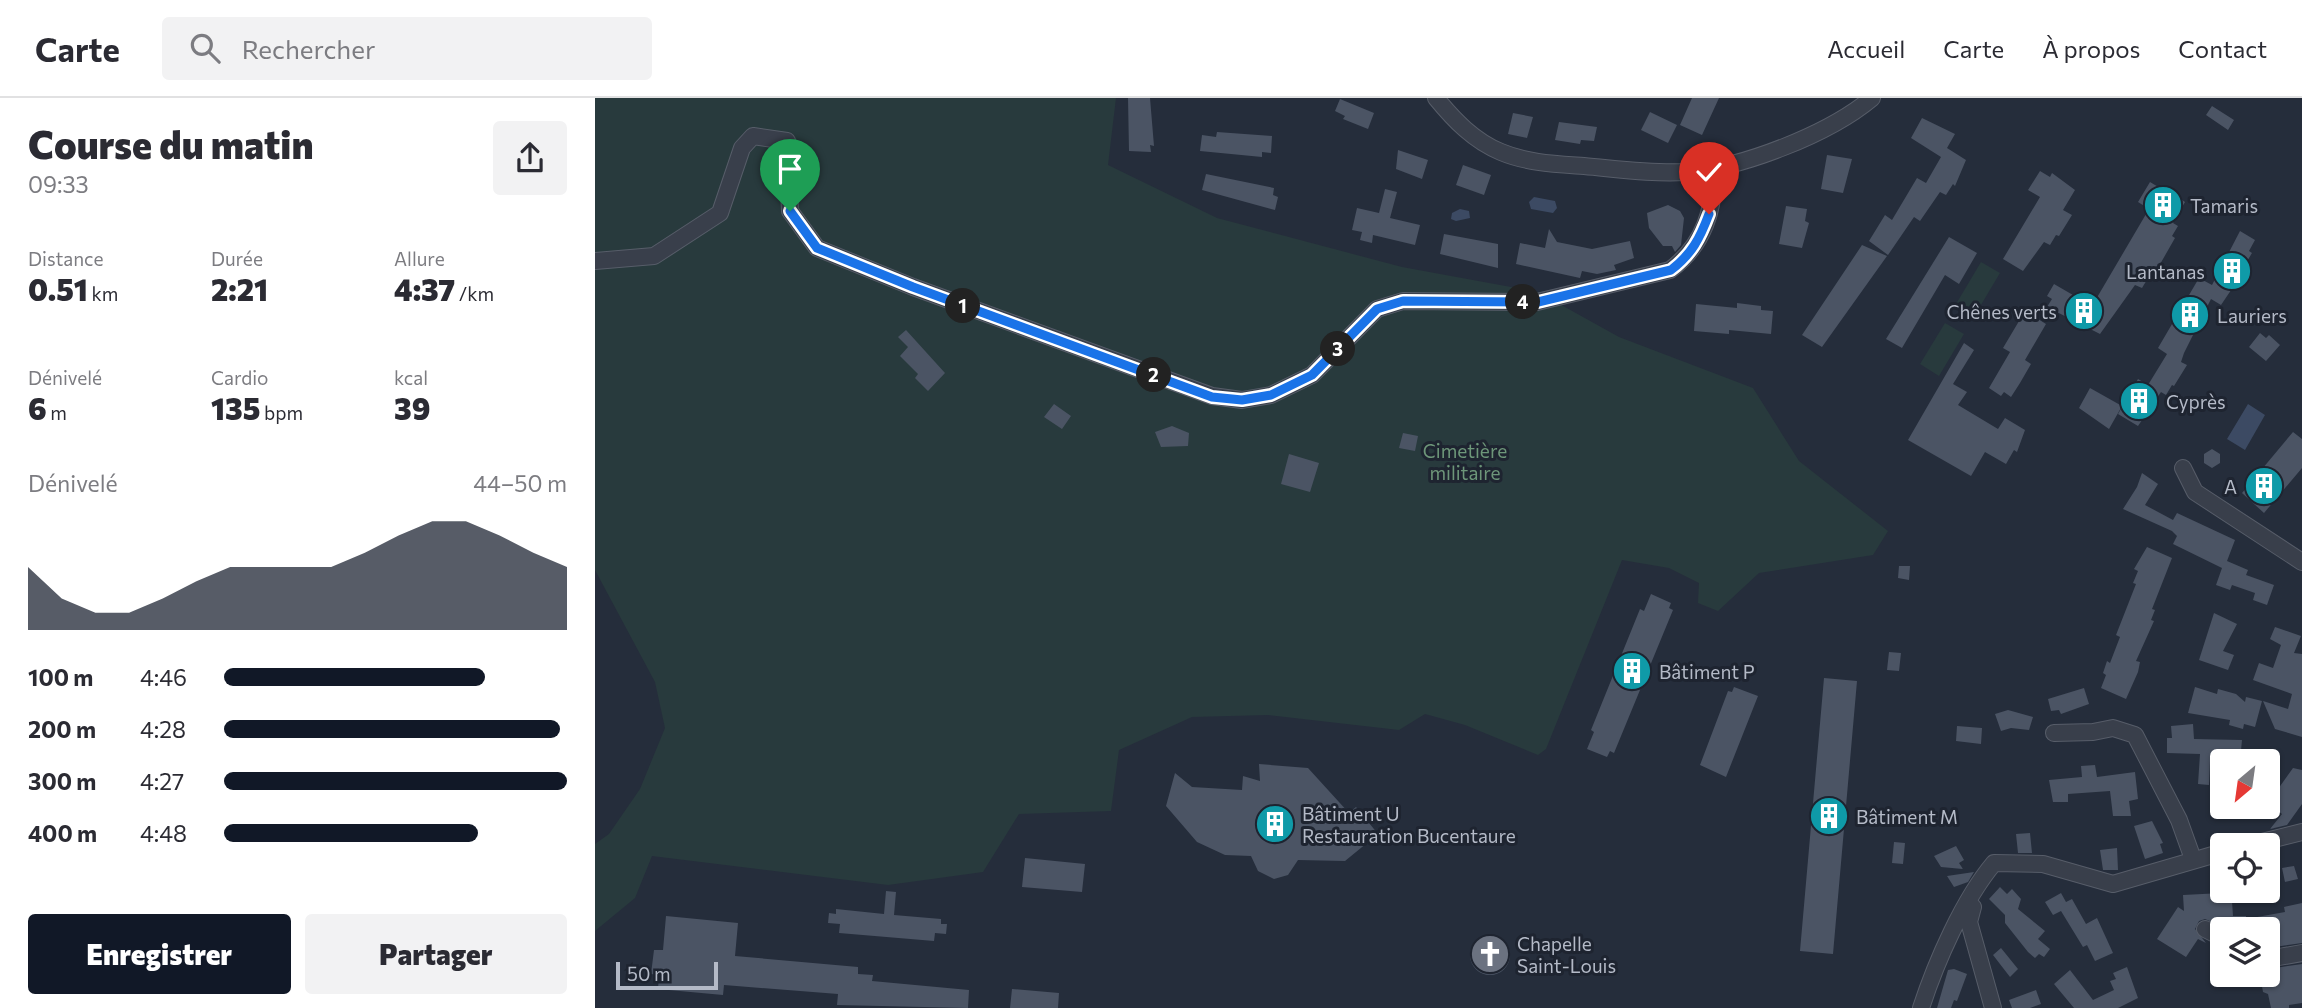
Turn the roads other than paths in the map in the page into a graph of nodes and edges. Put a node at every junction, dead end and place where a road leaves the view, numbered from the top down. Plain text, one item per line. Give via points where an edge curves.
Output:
1 (1436, 98) edge
2 (1872, 98) edge
3 (1712, 167) junction
4 (595, 261) edge
5 (2183, 468) dead end
6 (2302, 562) edge
7 (2053, 733) dead end
8 (2302, 832) edge
9 (2280, 838) edge
10 (2210, 855) edge
11 (2193, 859) junction
12 (1980, 880) junction
13 (2204, 929) dead end
14 (2210, 932) edge
15 (2302, 953) edge
16 (2280, 957) edge
17 (1921, 1008) edge
18 (1993, 1008) edge

1 - 3 street via 1480,141 1528,161 1655,173
2 - 3 street via 1810,136
3 - 4 street via 1709,214 1698,243 1671,270 1538,302 1403,301 1377,309 1312,375 1271,395 1242,400 1212,397 817,248 790,211 787,141 777,138 753,136 742,148 720,213 654,256
5 - 6 street via 2195,492
7 - 11 street via 2113,728 2135,735 2179,820
8 - 9 street
10 - 11 street
11 - 12 street via 2113,884 2024,862 1994,863
12 - 17 street
12 - 18 street via 1969,922
13 - 14 street
15 - 16 street

